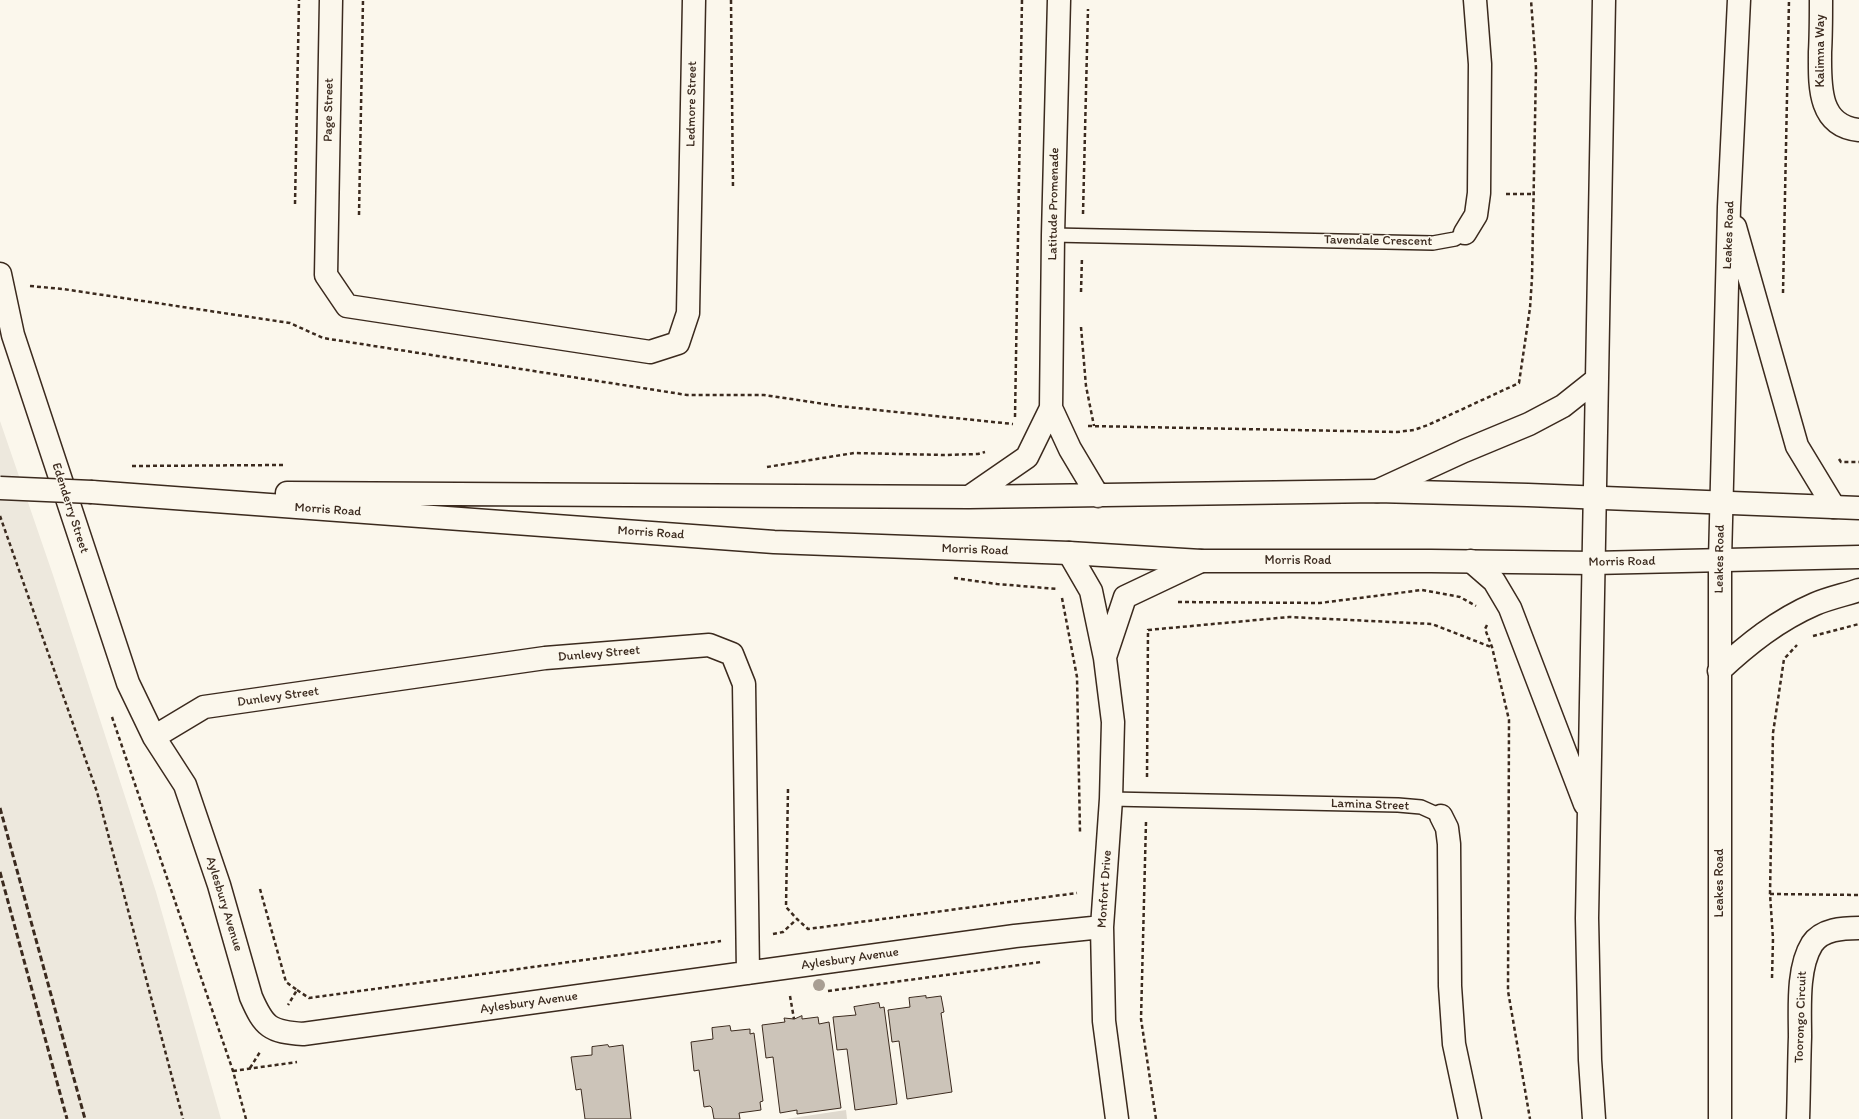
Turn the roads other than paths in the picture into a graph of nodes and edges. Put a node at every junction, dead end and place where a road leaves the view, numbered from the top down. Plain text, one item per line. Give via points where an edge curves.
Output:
1 (331, 0) edge
2 (694, 0) edge
3 (1059, 0) edge
4 (1475, 0) edge
5 (1604, 0) edge
6 (1739, 0) edge
7 (1821, 0) edge
8 (1859, 130) edge
9 (1729, 207) junction
10 (691, 208) joint
11 (1465, 233) joint
12 (1053, 235) junction
13 (2, 281) edge
14 (1597, 379) junction
15 (1051, 408) junction
16 (0, 488) edge
17 (1377, 491) junction
18 (92, 492) junction
19 (1098, 496) junction
20 (969, 497) junction
21 (1594, 497) junction
22 (1721, 503) junction
23 (1834, 507) junction
24 (1859, 508) edge
25 (1069, 553) junction
26 (1859, 557) edge
27 (1720, 560) junction
28 (1201, 561) junction
29 (1470, 561) junction
30 (1593, 564) junction
31 (1859, 590) edge
32 (1105, 658) junction
33 (1719, 671) junction
34 (154, 736) junction
35 (1111, 799) junction
36 (1589, 815) junction
37 (1441, 816) joint
38 (1102, 927) junction
39 (1859, 928) edge
40 (748, 973) junction
41 (1117, 1119) edge
42 (1470, 1119) edge
43 (1594, 1119) edge
44 (1720, 1119) edge
45 (1798, 1119) edge

1 - 10 main road, Page Street via 326,276 347,306 650,352 678,343 688,313
2 - 10 main road, Ledmore Street
3 - 12 main road, Latitude Promenade
4 - 11 main road, Tavendale Crescent via 1481,94 1479,193 1476,215
5 - 14 main road
6 - 9 main road, Leakes Road
7 - 8 main road, Kalimna Way via 1820,86 1823,101 1829,114 1841,124
9 - 22 main road, Leakes Road
9 - 23 main road via 1796,446
11 - 12 lane, Tavendale Crescent via 1455,240 1433,243
12 - 15 main road, Latitude Promenade
13 - 34 main road, Edenderry Street via 13,335 128,683
14 - 17 main road via 1563,406 1529,424
14 - 21 main road
15 - 19 main road, Latitude Promenade via 1070,449
15 - 20 main road, Latitude Promenade via 1027,457
16 - 18 main road, Morris Road, bridge
17 - 19 main road, Morris Road
17 - 21 main road, Morris Road
18 - 20 main road, Morris Road
18 - 25 main road, Morris Road via 774,542
19 - 20 main road, Morris Road
21 - 22 main road, Morris Road
21 - 30 main road
22 - 23 main road, Morris Road
22 - 27 main road, Leakes Road
23 - 24 main road, Morris Road
25 - 28 main road, Morris Road
25 - 32 main road, Monfort Drive via 1091,592
26 - 27 main road, Morris Road
27 - 30 main road, Morris Road
27 - 33 main road, Leakes Road
28 - 29 main road, Morris Road
28 - 32 main road, Monfort Drive via 1126,597
29 - 30 main road, Morris Road
29 - 36 main road via 1494,581 1510,608
30 - 36 main road
31 - 33 main road via 1815,604 1783,620 1747,644
32 - 35 main road, Monfort Drive via 1113,722
33 - 44 main road, Leakes Road
34 - 40 main road, Aylesbury Avenue via 185,785 259,1015 269,1026 284,1033 303,1034
34 - 40 main road, Dunlevy Street via 204,707 545,658 709,645 732,654 744,684
35 - 37 lane, Lamina Street via 1398,805 1421,807
35 - 38 main road, Monfort Drive
36 - 43 main road via 1587,918
37 - 42 main road, Lamina Street via 1447,828 1449,844 1450,986 1454,1044
38 - 40 main road, Aylesbury Avenue via 1007,937
38 - 41 main road, Monfort Drive via 1104,1021
39 - 45 main road, Toorongo Circuit via 1843,928 1826,933 1812,943 1804,964

